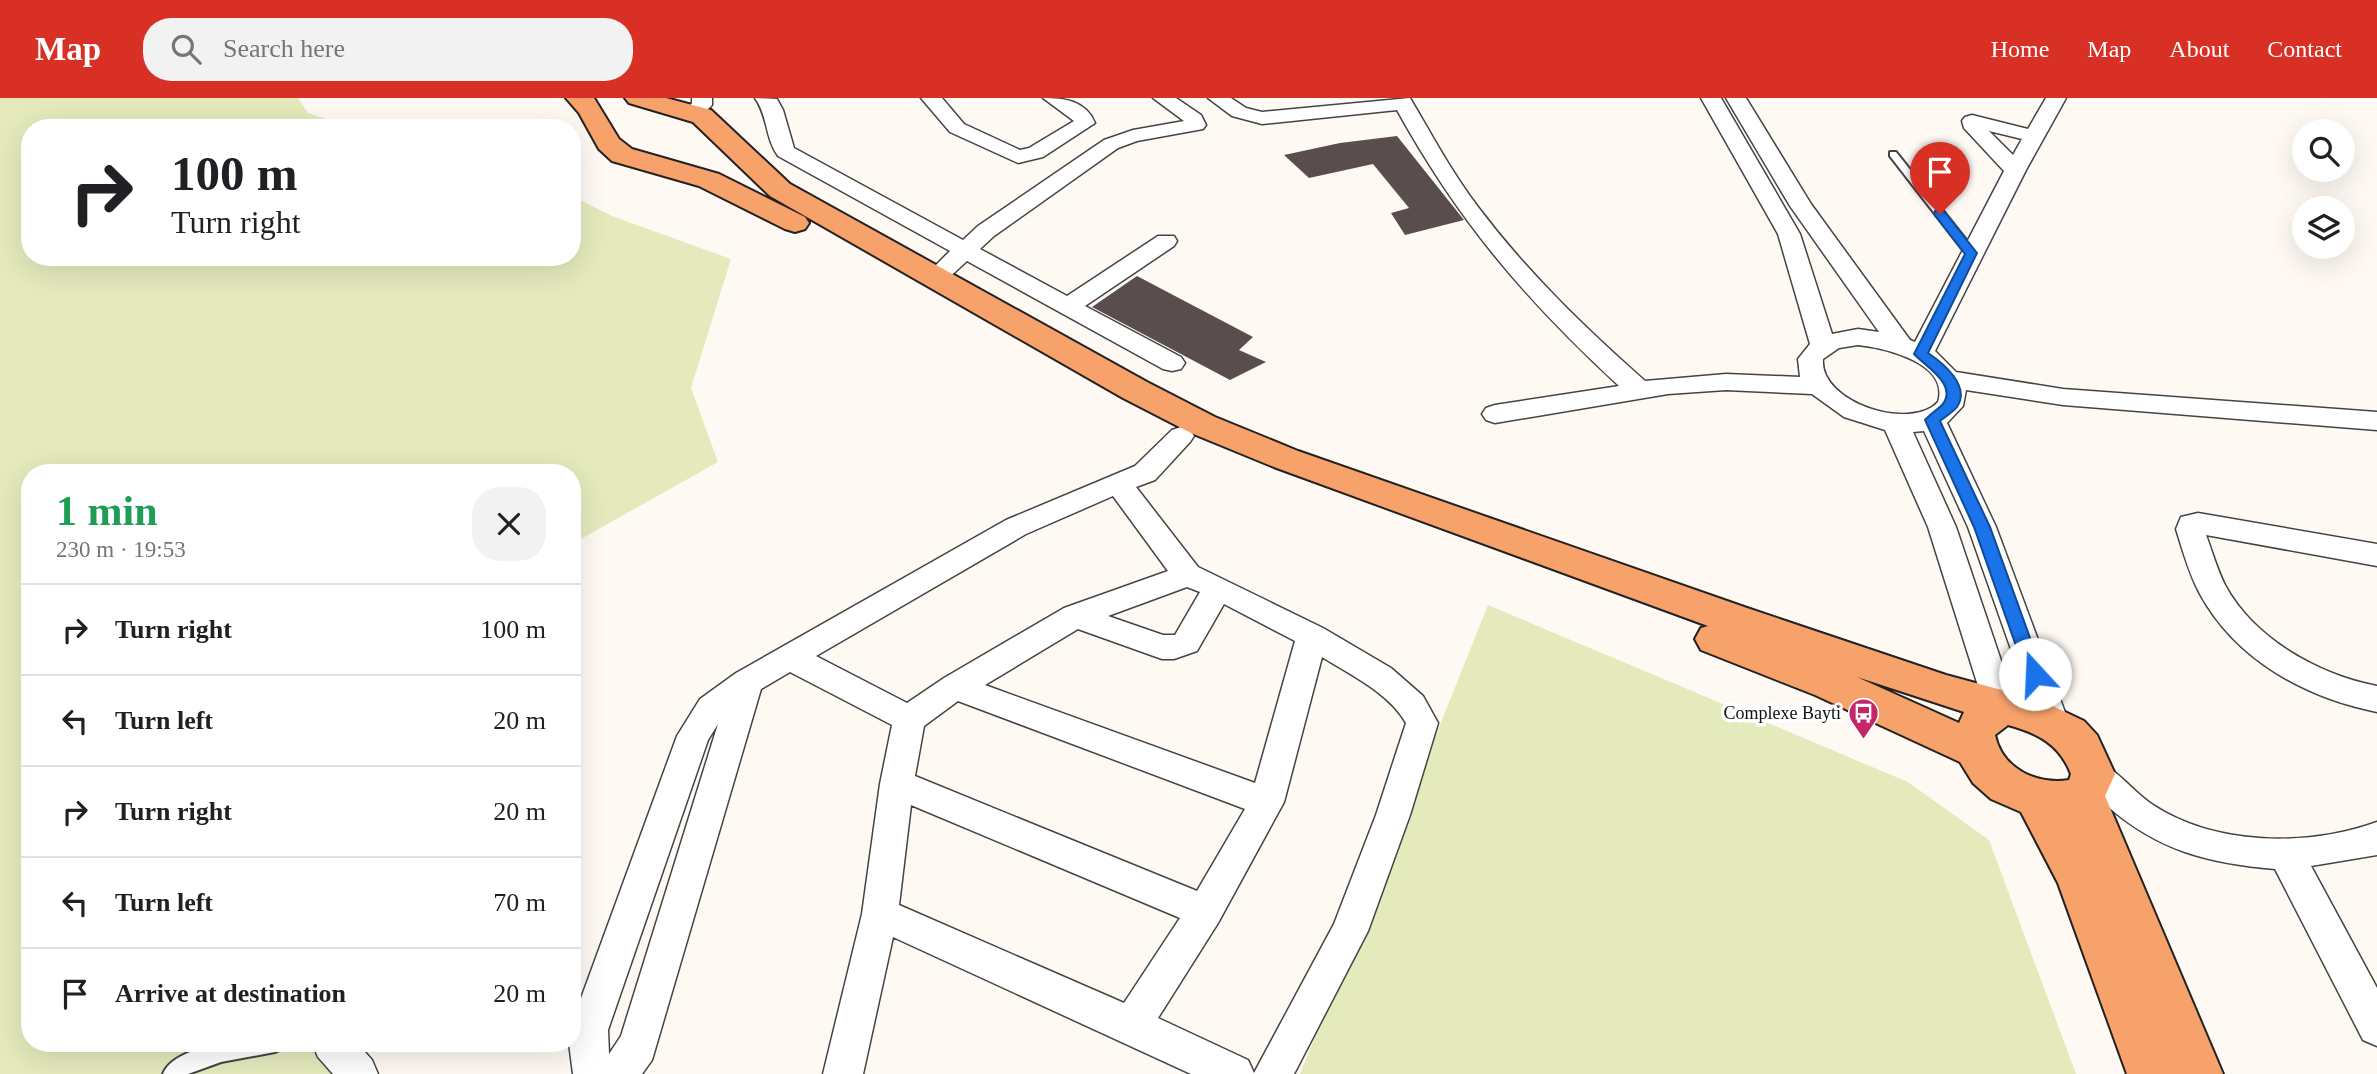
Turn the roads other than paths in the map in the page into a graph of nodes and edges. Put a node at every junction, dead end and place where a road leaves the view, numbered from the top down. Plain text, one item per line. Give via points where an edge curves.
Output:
1 (579, 98) edge
2 (638, 98) edge
3 (765, 98) edge
4 (930, 98) edge
5 (1053, 98) edge
6 (1163, 98) edge
7 (1217, 98) edge
8 (1711, 98) edge
9 (1736, 98) edge
10 (2056, 98) edge
11 (1402, 101) edge
12 (695, 122) edge
13 (2034, 136) junction
14 (622, 150) junction
15 (1893, 154) dead end
16 (2015, 170) junction
17 (1166, 241) dead end
18 (965, 249) junction
19 (1971, 253) junction
20 (936, 278) junction
21 (1068, 306) junction
22 (1823, 345) junction
23 (1911, 350) junction
24 (1172, 363) dead end
25 (1949, 379) junction
26 (1818, 386) junction
27 (1639, 390) junction
28 (1495, 414) dead end
29 (1932, 420) junction
30 (2377, 421) edge
31 (1896, 424) junction
32 (1181, 436) junction
33 (1118, 483) junction
34 (2377, 555) edge
35 (1203, 581) junction
36 (1076, 616) junction
37 (1312, 636) junction
38 (792, 658) junction
39 (747, 682) junction
40 (955, 687) junction
41 (2377, 698) edge
42 (2001, 708) junction
43 (909, 719) junction
44 (2053, 723) junction
45 (1975, 749) junction
46 (897, 784) junction
47 (2088, 785) junction
48 (2037, 800) junction
49 (1267, 802) junction
50 (2377, 837) edge
51 (2286, 854) junction
52 (1205, 911) junction
53 (880, 914) junction
54 (1132, 1025) junction
55 (2377, 1027) edge
56 (229, 1052) edge
57 (340, 1052) edge
58 (850, 1071) edge
59 (172, 1074) edge
60 (358, 1074) edge
61 (593, 1074) edge
62 (620, 1074) edge
63 (1234, 1074) edge
64 (1273, 1074) edge
65 (2153, 1074) edge
66 (2197, 1074) edge

1 - 14 main road
2 - 12 main road
3 - 18 street via 773,106 778,141 785,152
4 - 5 street via 965,134 1024,157 1085,123 1082,116
6 - 18 street via 1196,125 1111,144
7 - 11 street via 1239,112 1262,118
8 - 22 street via 1790,234
9 - 23 street via 1801,206
10 - 13 street
11 - 27 street via 1449,182 1512,264 1567,324
12 - 14 main road via 663,157
12 - 14 main road via 652,110 631,116 611,131
12 - 20 main road via 780,190
13 - 16 street
13 - 16 street via 1972,121
14 - 32 main road via 738,192
15 - 19 lane
16 - 19 street
17 - 21 street
18 - 20 street
18 - 21 street
19 - 23 street
20 - 42 main road via 1135,390 1244,443 1733,619
21 - 24 street
22 - 23 street via 1858,337
22 - 26 street via 1810,363
23 - 25 street
25 - 29 street via 1954,393 1951,405
25 - 30 street via 2063,397
26 - 27 street via 1726,382
26 - 31 street via 1846,408
27 - 28 street
29 - 31 street
29 - 44 street via 1982,527
31 - 42 street via 1942,527
32 - 33 street via 1145,473
32 - 45 main road via 1277,477 1830,683
33 - 35 street
33 - 38 street via 1016,527
34 - 41 street via 2198,523 2190,529 2214,592 2240,625 2283,663 2339,690
35 - 36 street
35 - 36 street via 1186,643 1174,647 1162,647
35 - 37 street
36 - 40 street
37 - 49 street
37 - 64 street via 1380,677 1412,705 1422,723 1350,931
38 - 39 street
38 - 43 street
39 - 61 street via 712,709 693,736 589,1030
39 - 62 street via 638,1046
40 - 43 street
40 - 49 street
42 - 44 main road
42 - 45 main road via 1989,711 1974,732
43 - 46 street
44 - 47 main road via 2082,747
45 - 48 main road via 2000,782
46 - 52 street
46 - 53 street
47 - 48 main road via 2066,802
47 - 51 street via 2180,835 2224,849
47 - 66 main road
48 - 65 main road via 2079,878
49 - 52 street
50 - 51 street via 2367,843
51 - 55 street
52 - 54 street
53 - 54 street
53 - 58 street
54 - 63 street
56 - 59 lane via 184,1064
57 - 60 street

